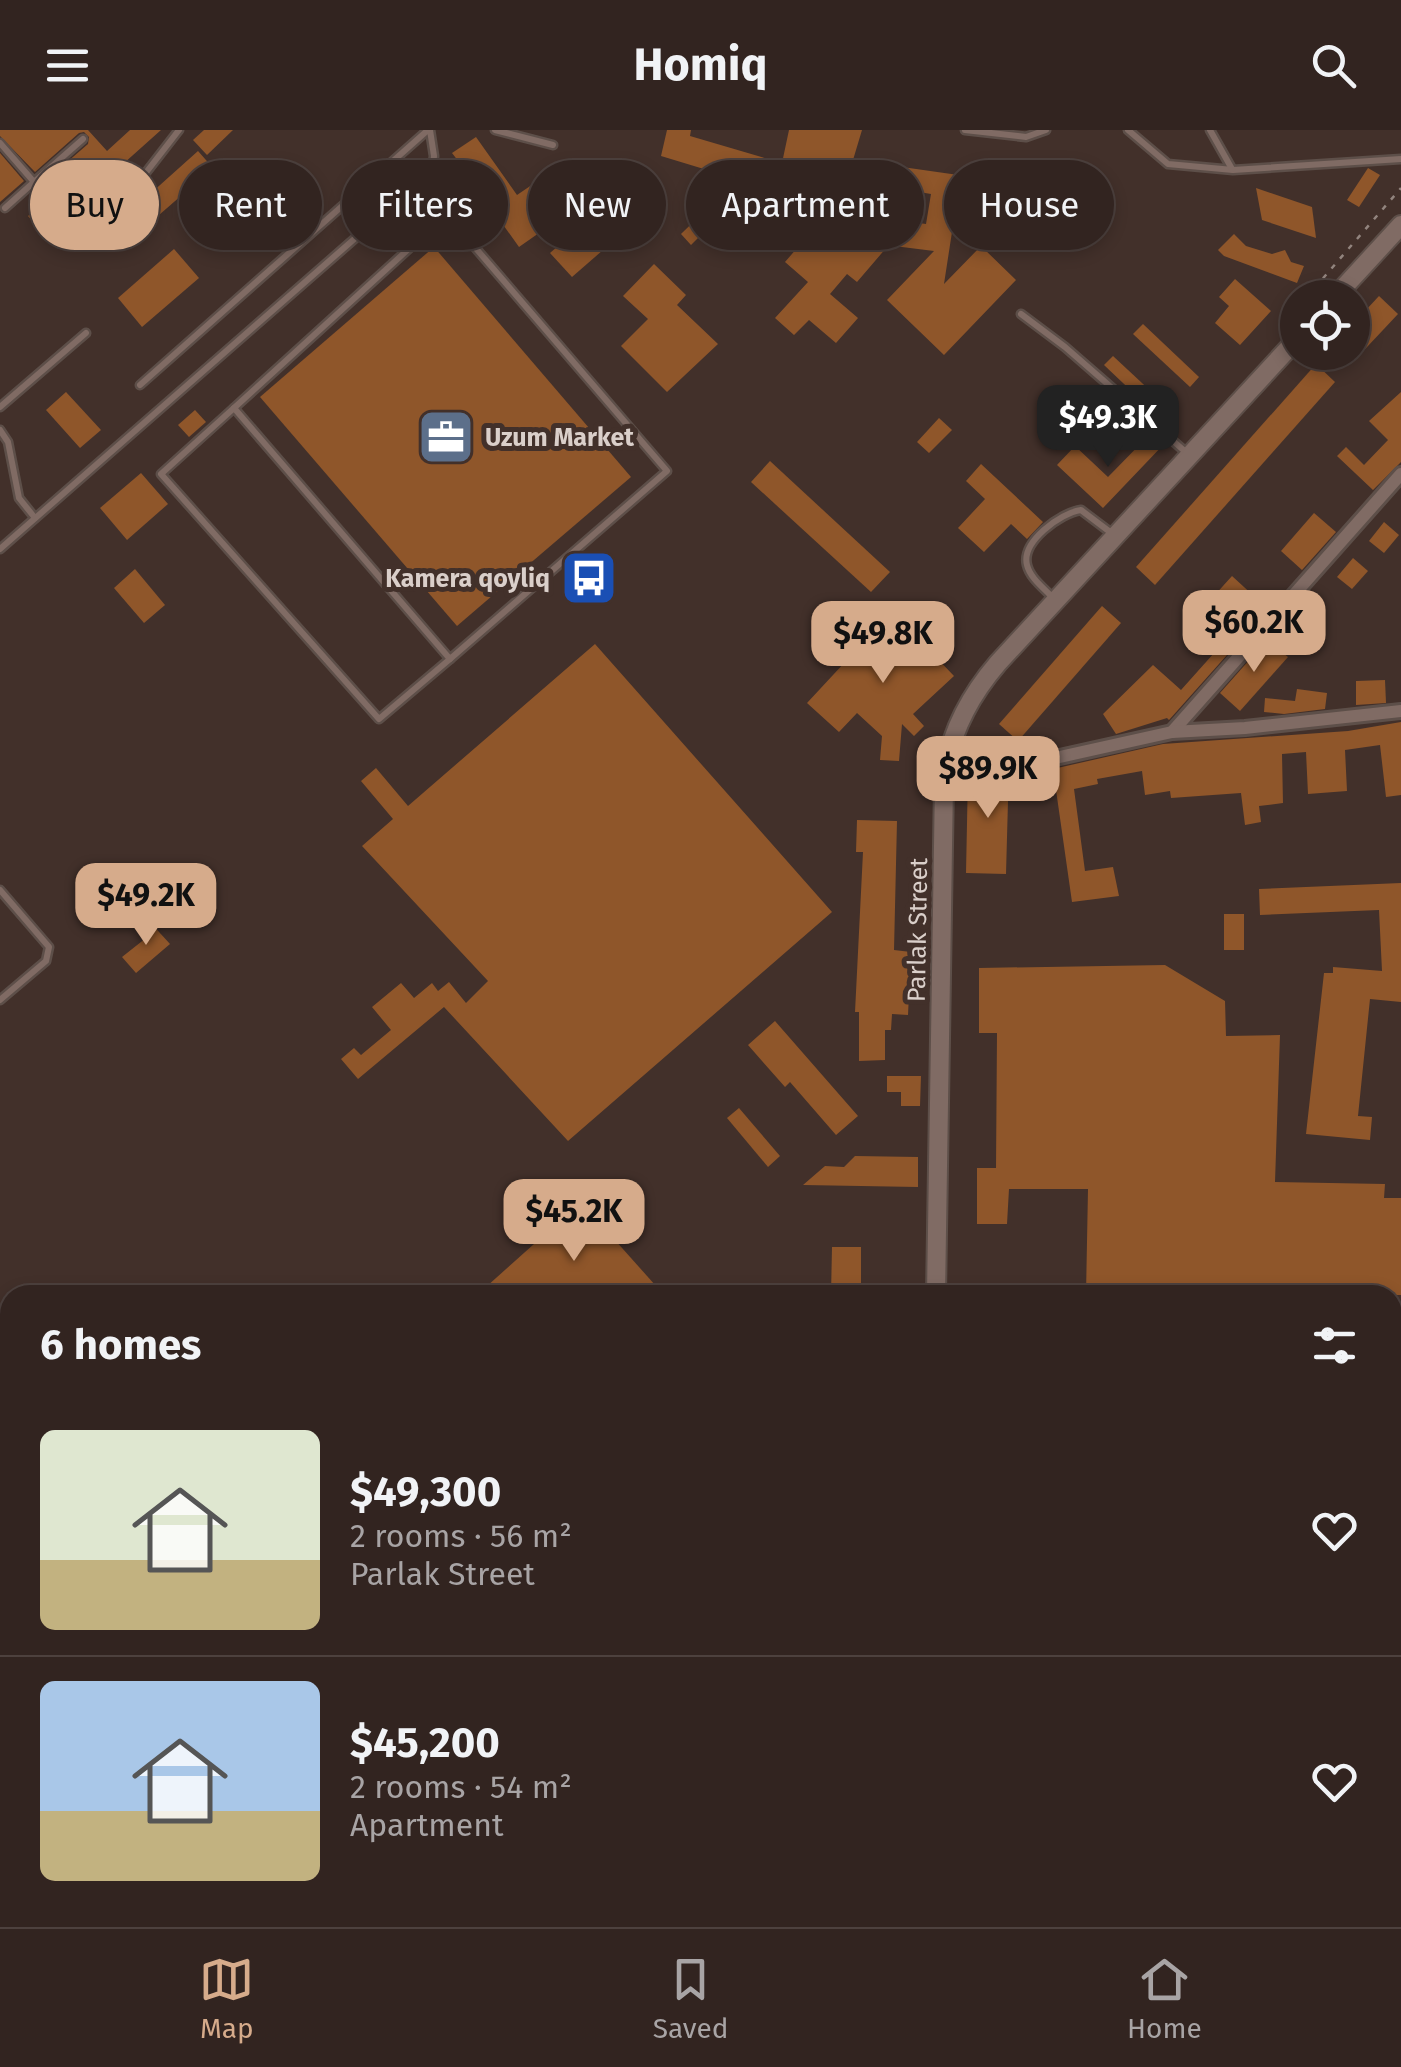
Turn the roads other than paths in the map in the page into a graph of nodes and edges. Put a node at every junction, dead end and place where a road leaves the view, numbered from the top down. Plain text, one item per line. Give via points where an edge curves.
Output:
1 (180, 130) edge
2 (429, 130) edge
3 (495, 130) edge
4 (966, 130) edge
5 (1046, 130) edge
6 (1128, 130) edge
7 (1210, 130) edge
8 (84, 139) dead end
9 (0, 142) edge
10 (553, 144) dead end
11 (1401, 159) edge
12 (60, 160) edge
13 (157, 160) edge
14 (434, 160) edge
15 (1233, 170) junction
16 (30, 177) edge
17 (30, 186) edge
18 (5, 208) dead end
19 (1401, 225) edge
20 (342, 250) edge
21 (407, 250) edge
22 (477, 250) edge
23 (1351, 280) edge
24 (1021, 314) dead end
25 (86, 333) dead end
26 (1280, 358) edge
27 (140, 385) dead end
28 (0, 408) edge
29 (234, 408) junction
30 (0, 430) edge
31 (1190, 455) junction
32 (1401, 474) edge
33 (36, 518) junction
34 (1115, 536) junction
35 (0, 549) edge
36 (1056, 601) junction
37 (450, 660) junction
38 (1401, 711) edge
39 (1172, 732) junction
40 (946, 764) junction
41 (0, 890) edge
42 (0, 1000) edge
43 (936, 1285) edge

1 - 13 lane
2 - 14 lane
2 - 27 lane
3 - 10 lane
4 - 5 lane via 1026,137
6 - 15 lane via 1168,164
7 - 15 lane
8 - 12 lane
9 - 16 lane
11 - 15 lane
17 - 18 lane
19 - 23 main road
20 - 33 lane
21 - 29 lane
22 - 37 lane via 667,471
24 - 31 lane
25 - 28 lane
26 - 31 main road, Parlak Street
29 - 37 lane
29 - 37 lane via 161,474 379,719
30 - 33 lane via 19,498
31 - 34 main road, Parlak Street
32 - 39 street
33 - 35 lane
34 - 36 main road, Parlak Street
34 - 36 lane via 1080,510 1045,531 1027,564
36 - 40 main road, Parlak Street via 972,698
38 - 39 street
39 - 40 street via 1046,760
40 - 43 main road, Parlak Street
41 - 42 lane via 49,948 46,961

